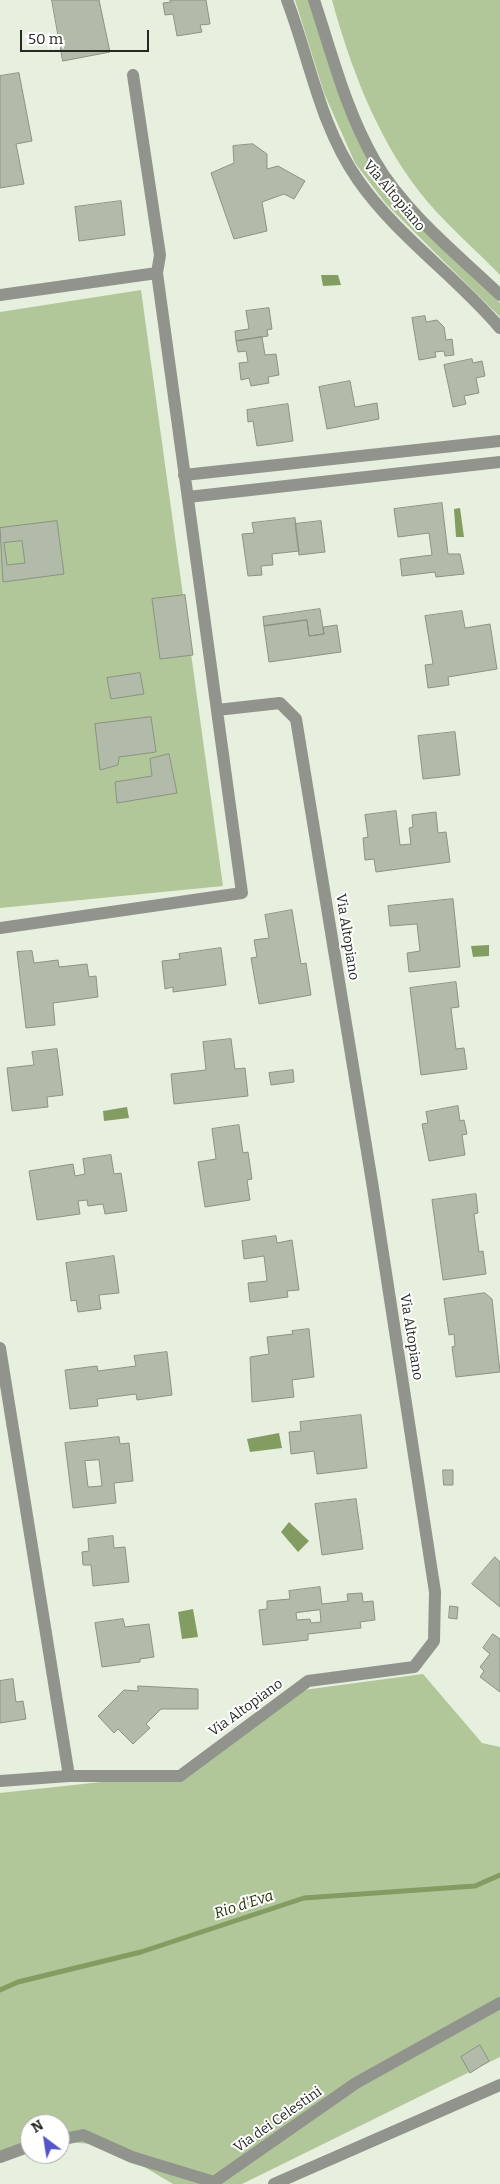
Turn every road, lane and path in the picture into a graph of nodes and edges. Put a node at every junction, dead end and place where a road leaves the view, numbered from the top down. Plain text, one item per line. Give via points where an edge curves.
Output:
1 (287, 0) edge
2 (314, 0) edge
3 (133, 75) dead end
4 (156, 273) junction
5 (0, 295) edge
6 (500, 295) edge
7 (500, 328) edge
8 (500, 441) edge
9 (500, 462) edge
10 (184, 475) junction
11 (188, 497) junction
12 (217, 710) junction
13 (0, 928) edge
14 (0, 1348) edge
15 (69, 1776) junction
16 (0, 1781) edge
17 (500, 2002) edge
18 (500, 2085) edge
19 (70, 2138) edge
20 (20, 2150) edge
21 (0, 2157) edge
22 (215, 2183) edge
23 (274, 2184) edge

1 - 7 street, Via Altopiano via 331,130 358,180 389,218
2 - 6 street, Via Altopiano via 342,87 375,161 400,197
3 - 4 street via 160,255
4 - 5 street
4 - 10 street
8 - 10 street
9 - 11 street
10 - 11 street
11 - 12 street
12 - 13 street via 242,893
12 - 15 street, Via Altopiano via 280,703 296,719 435,1592 434,1641 414,1667 308,1681 180,1776
14 - 15 street
15 - 16 street, Via Altopiano
17 - 22 street, Via dei Celestini via 356,2083
18 - 23 street
19 - 22 street, Via dei Celestini via 83,2135 132,2157
20 - 21 street

